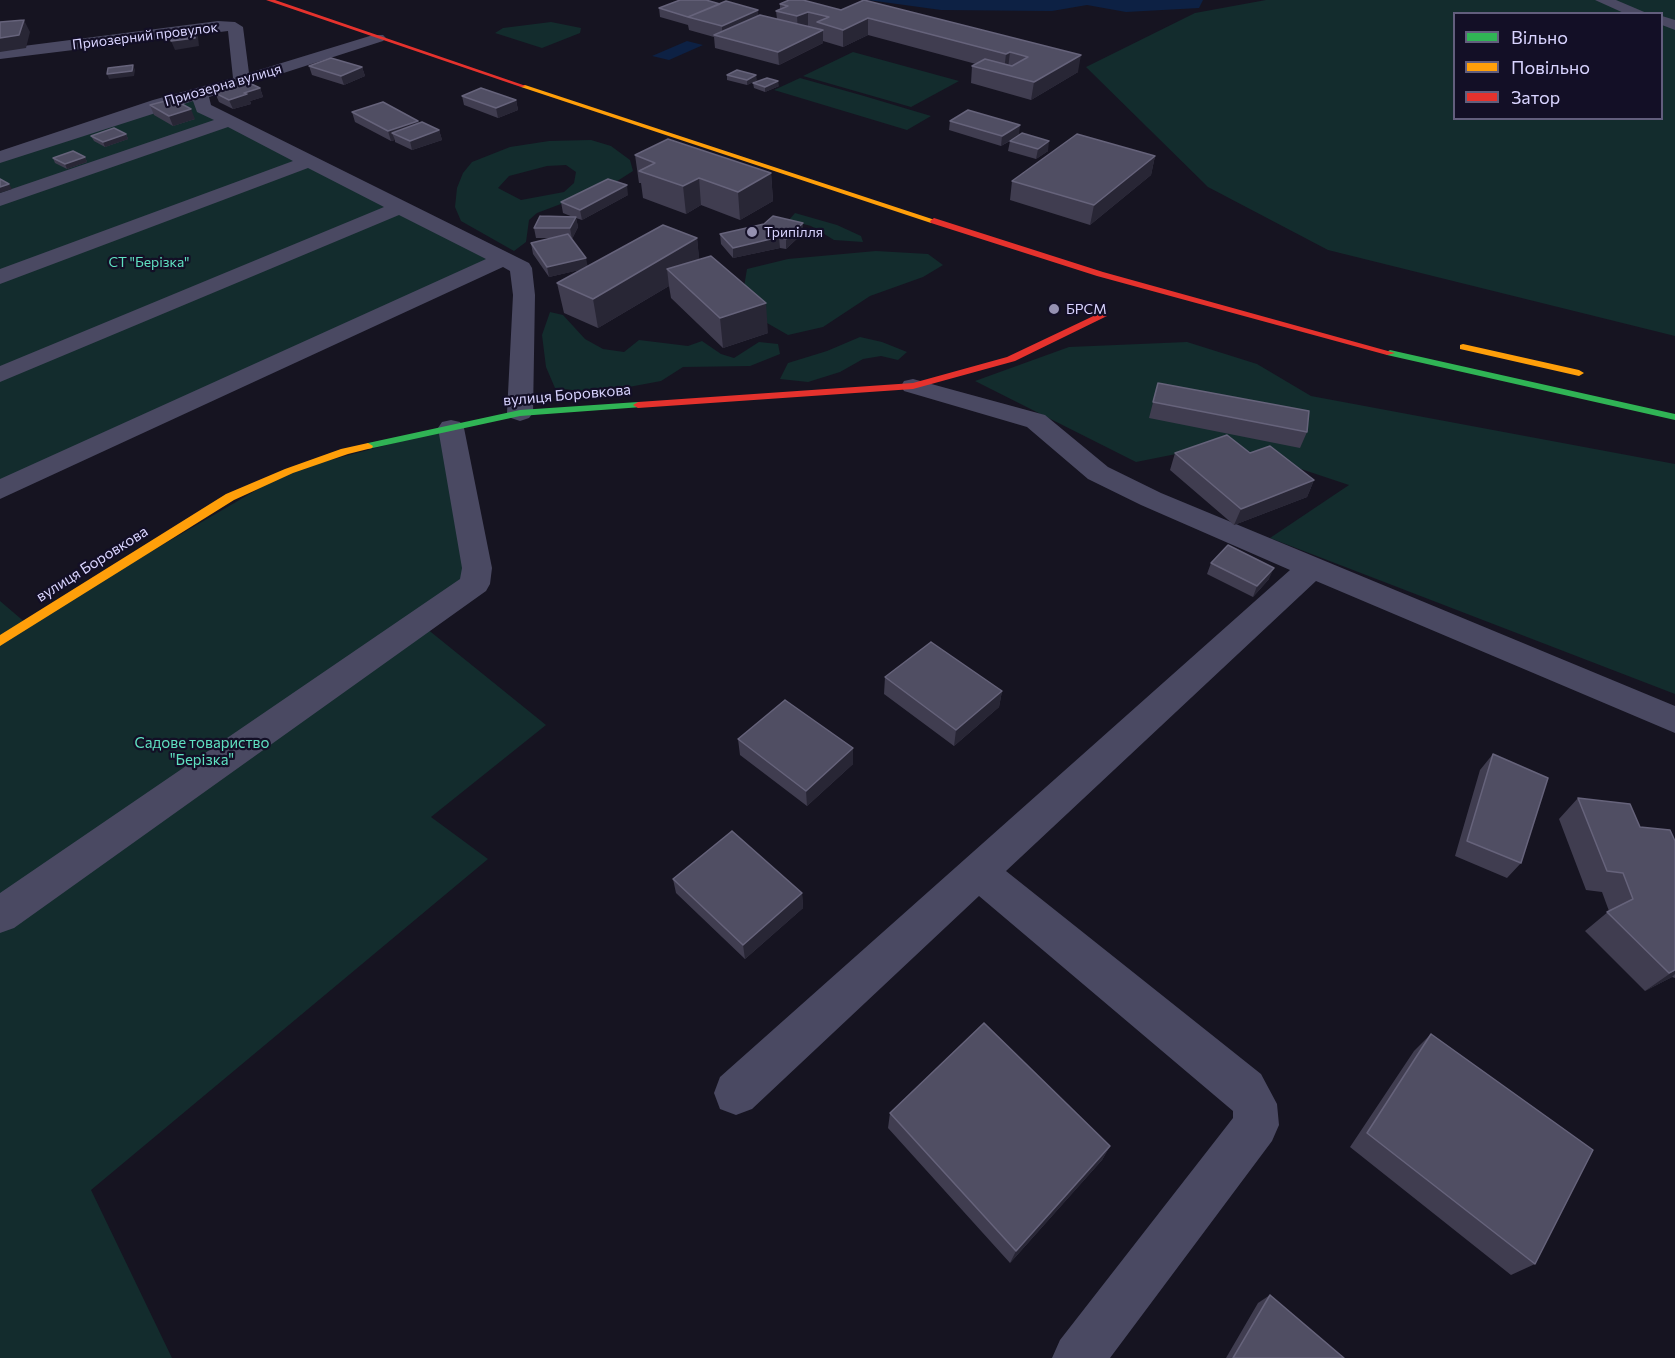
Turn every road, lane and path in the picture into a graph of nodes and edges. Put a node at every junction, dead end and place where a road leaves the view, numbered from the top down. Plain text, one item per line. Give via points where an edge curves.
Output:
1 (269, 0) edge
2 (1602, 0) edge
3 (1642, 0) edge
4 (1635, 11) edge
5 (378, 38) junction
6 (0, 54) edge
7 (242, 81) junction
8 (200, 94) junction
9 (229, 122) junction
10 (0, 157) edge
11 (309, 161) junction
12 (0, 200) edge
13 (400, 207) junction
14 (504, 259) junction
15 (0, 277) edge
16 (1104, 314) dead end
17 (1449, 344) dead end
18 (0, 375) edge
19 (1595, 376) dead end
20 (913, 386) junction
21 (520, 413) junction
22 (1675, 417) edge
23 (451, 428) junction
24 (0, 490) edge
25 (1312, 568) junction
26 (0, 641) edge
27 (1675, 720) edge
28 (980, 873) junction
29 (0, 915) edge
30 (736, 1093) dead end
31 (1078, 1358) edge

1 - 5 main road
2 - 4 street
3 - 4 street
5 - 7 street, Приозерна вулиця
5 - 22 main road via 1100,274 1384,352
6 - 7 street, Приозерний провулок via 235,27
7 - 8 street, Приозерна вулиця
8 - 9 street via 203,108
8 - 10 street, Приозерна вулиця
9 - 11 street
9 - 12 street
11 - 13 street
11 - 15 street
13 - 14 street
13 - 18 street
14 - 21 street via 521,268 524,295
14 - 24 street
16 - 20 main road, вулиця Боровкова via 1011,359
17 - 19 main road
20 - 21 main road, вулиця Боровкова
20 - 25 street via 1036,421 1098,473
21 - 23 main road, вулиця Боровкова
23 - 26 main road, вулиця Боровкова via 345,451 230,497
23 - 29 street via 477,568 475,584
25 - 27 street
25 - 28 street
28 - 30 street
28 - 31 street via 1245,1090 1255,1104 1256,1125

